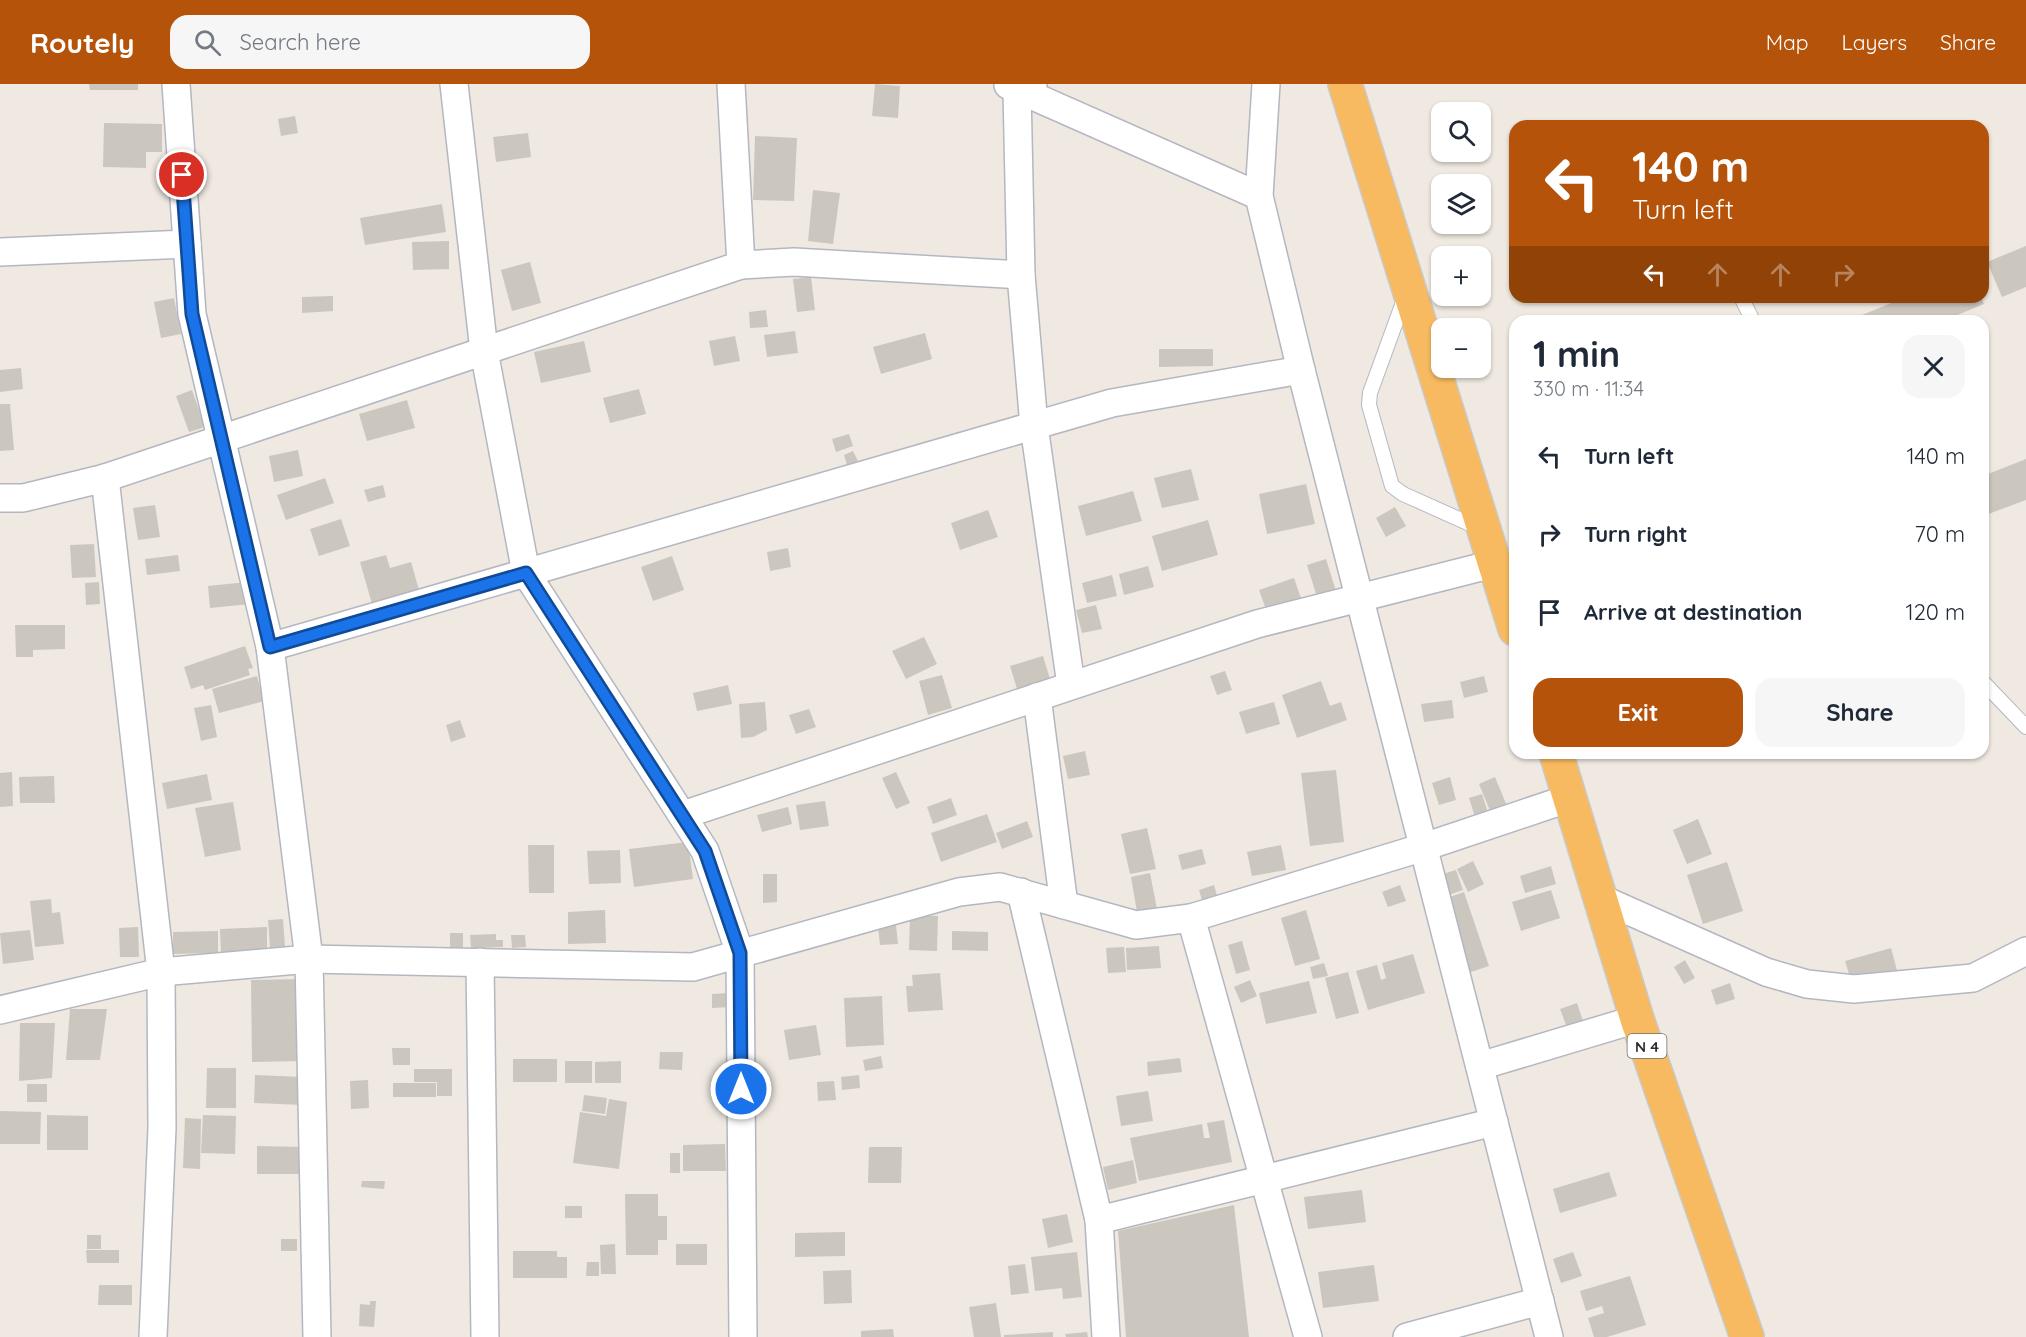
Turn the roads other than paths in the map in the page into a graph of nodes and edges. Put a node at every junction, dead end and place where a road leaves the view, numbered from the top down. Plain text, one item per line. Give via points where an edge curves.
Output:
1 (176, 84) edge
2 (454, 84) edge
3 (731, 84) edge
4 (1266, 84) edge
5 (1345, 84) edge
6 (1019, 86) edge
7 (1259, 196) junction
8 (187, 244) junction
9 (0, 252) edge
10 (741, 265) junction
11 (1021, 275) junction
12 (1408, 286) junction
13 (484, 351) junction
14 (1301, 370) junction
15 (1034, 426) junction
16 (219, 439) junction
17 (105, 478) junction
18 (0, 498) edge
19 (1482, 530) junction
20 (1492, 564) junction
21 (526, 573) junction
22 (1360, 598) junction
23 (1509, 612) edge
24 (270, 647) junction
25 (1071, 686) junction
26 (1989, 688) edge
27 (1037, 697) junction
28 (2026, 727) edge
29 (1558, 759) edge
30 (1570, 798) junction
31 (682, 814) junction
32 (1424, 847) junction
33 (1021, 892) junction
34 (1602, 899) junction
35 (1064, 904) junction
36 (1191, 918) junction
37 (2026, 951) edge
38 (740, 953) junction
39 (309, 959) junction
40 (480, 962) junction
41 (161, 972) junction
42 (0, 1010) edge
43 (1637, 1019) junction
44 (1480, 1066) junction
45 (1494, 1122) junction
46 (1264, 1179) junction
47 (1099, 1220) junction
48 (1540, 1301) junction
49 (153, 1337) edge
50 (317, 1337) edge
51 (485, 1337) edge
52 (743, 1337) edge
53 (1106, 1337) edge
54 (1308, 1337) edge
55 (1407, 1337) edge
56 (1549, 1337) edge
57 (1747, 1337) edge

1 - 8 street
2 - 13 street
3 - 10 street
4 - 7 street
5 - 12 highway
6 - 7 street
6 - 11 street
7 - 14 street
8 - 9 street
8 - 16 street via 192,314
10 - 11 street via 794,262
10 - 13 street
11 - 15 street
12 - 19 highway
12 - 19 lane via 1369,405 1392,486
13 - 16 street
13 - 21 street
14 - 15 street via 1112,403
14 - 22 street
15 - 21 street
15 - 25 street
16 - 17 street
16 - 24 street
17 - 18 street via 23,498
17 - 41 street
19 - 20 highway
20 - 22 street
20 - 23 highway
21 - 24 street
21 - 31 street
22 - 25 street via 1257,624
22 - 32 street
24 - 39 street
25 - 27 street
26 - 28 lane
27 - 31 street
27 - 35 street
29 - 30 highway, N 4
30 - 32 street
30 - 34 highway, N 4
31 - 38 street via 705,851
32 - 36 street
32 - 44 street
33 - 35 street
33 - 38 street via 1000,887 958,892
33 - 47 street
34 - 37 street via 1766,972 1807,984 1854,989 1973,978
34 - 43 highway, N 4
35 - 36 street via 1136,925
36 - 46 street
38 - 40 street via 693,967
38 - 52 street
39 - 40 street
39 - 41 street
39 - 50 street
40 - 51 street
41 - 42 street
41 - 49 street via 162,1128
43 - 44 street
43 - 57 highway, N 4
44 - 45 street
45 - 46 street
45 - 48 street
46 - 47 street
46 - 54 street
47 - 53 street
48 - 55 street
48 - 56 street

